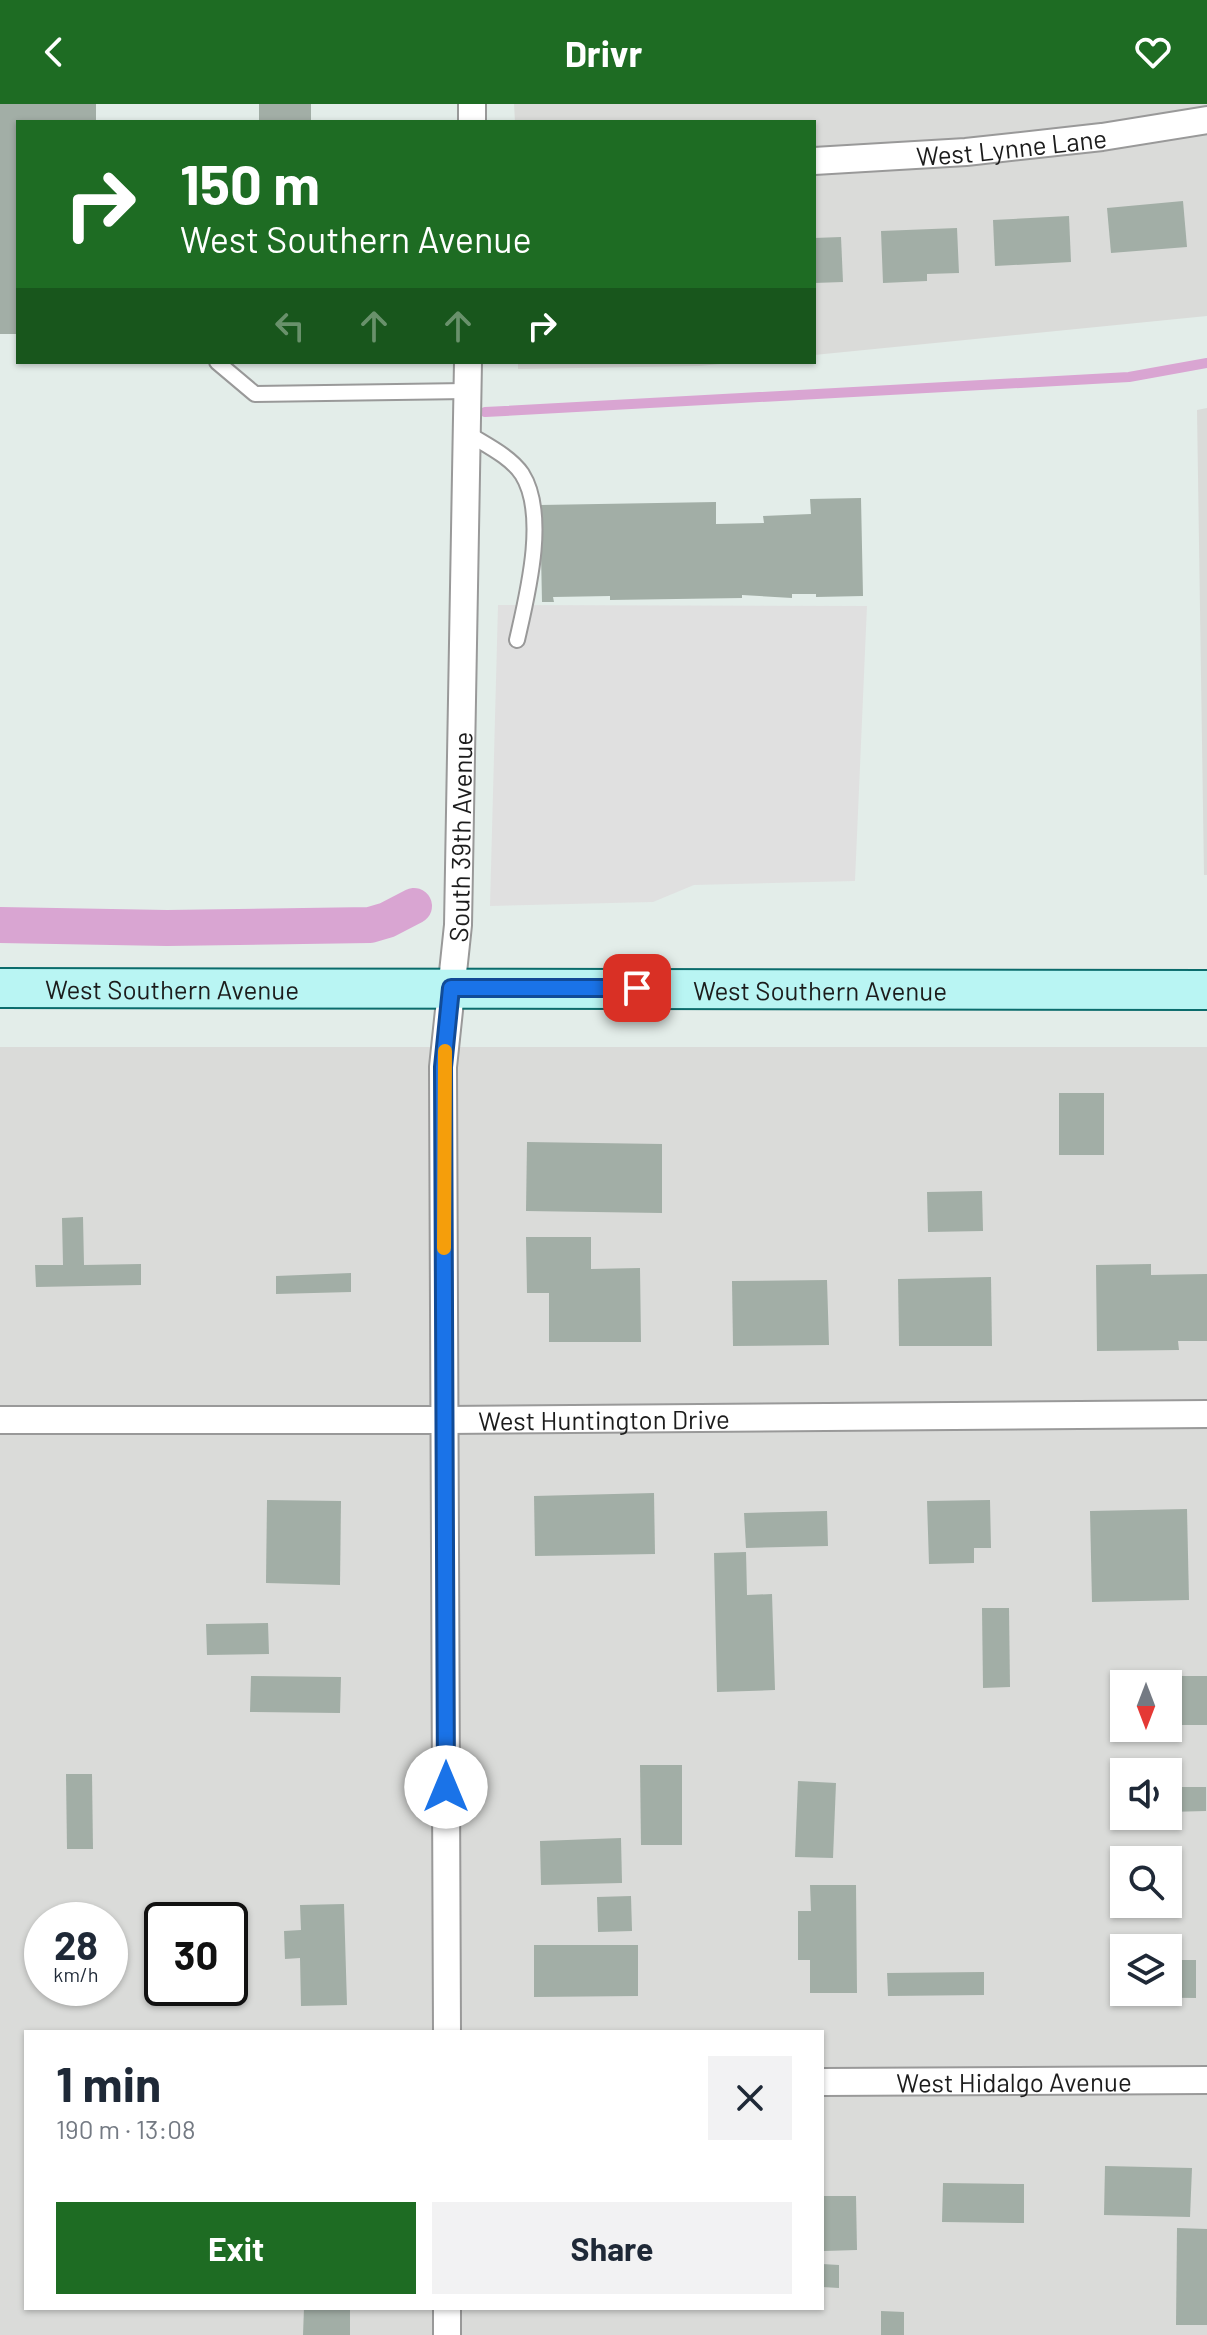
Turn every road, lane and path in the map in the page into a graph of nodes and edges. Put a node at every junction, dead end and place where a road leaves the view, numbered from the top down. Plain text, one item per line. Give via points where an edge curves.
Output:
1 (1207, 120) edge
2 (816, 161) edge
3 (219, 364) edge
4 (468, 364) edge
5 (467, 391) junction
6 (467, 433) junction
7 (517, 640) dead end
8 (0, 988) edge
9 (451, 988) junction
10 (1207, 990) edge
11 (1207, 1414) edge
12 (0, 1420) edge
13 (445, 1420) junction
14 (447, 2030) edge
15 (1207, 2080) edge
16 (824, 2082) edge
17 (447, 2310) edge
18 (447, 2335) edge

1 - 2 street, West Lynne Lane via 966,152
3 - 5 lane via 255,394
4 - 5 street, South 39th Avenue
5 - 6 street, South 39th Avenue
6 - 7 lane via 521,473 531,497 531,581
6 - 9 street, South 39th Avenue via 458,925
8 - 9 main road, West Southern Avenue
9 - 10 main road, West Southern Avenue
9 - 13 street, South 39th Avenue via 443,1067
11 - 13 street, West Huntington Drive
12 - 13 street, West Huntington Drive
13 - 14 street, South 39th Avenue
15 - 16 street, West Hidalgo Avenue
17 - 18 street

